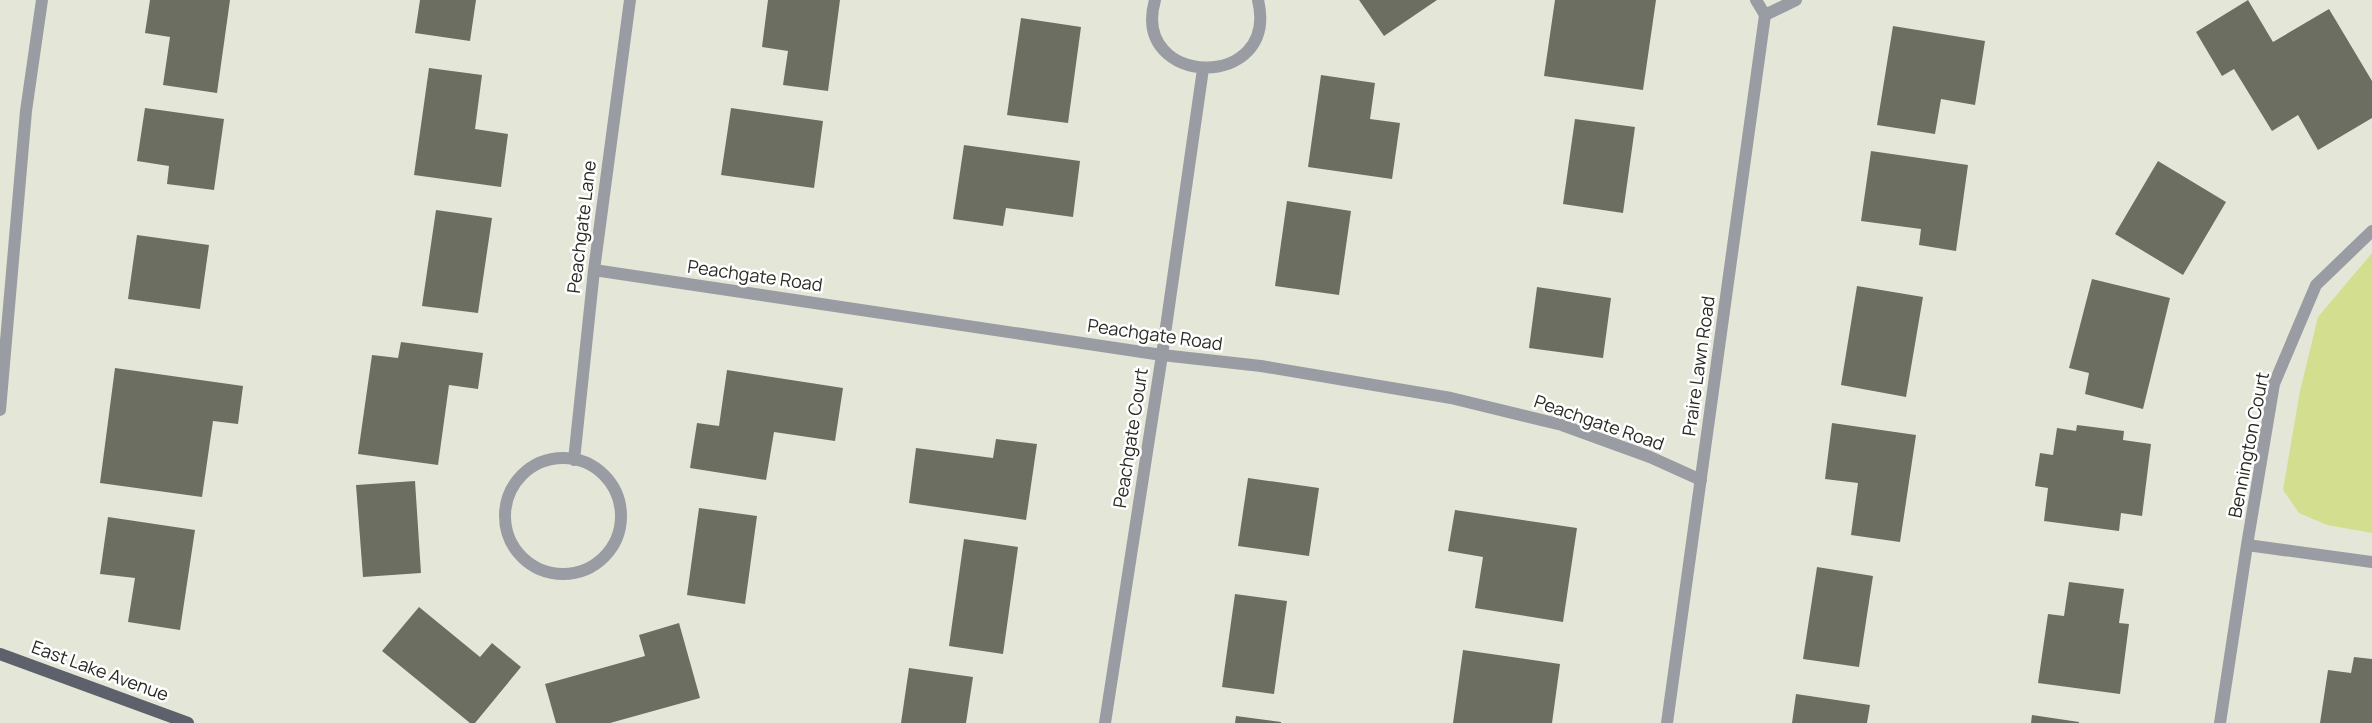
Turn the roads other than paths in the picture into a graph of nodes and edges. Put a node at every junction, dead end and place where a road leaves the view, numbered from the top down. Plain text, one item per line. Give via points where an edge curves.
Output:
1 (42, 0) edge
2 (630, 0) edge
3 (1155, 0) edge
4 (1258, 0) edge
5 (1756, 0) edge
6 (1796, 0) edge
7 (1765, 15) junction
8 (1202, 69) junction
9 (2372, 231) edge
10 (594, 270) junction
11 (1162, 354) junction
12 (0, 410) edge
13 (574, 460) junction
14 (1701, 480) junction
15 (2247, 545) junction
16 (2372, 562) edge
17 (0, 654) edge
18 (188, 723) edge
19 (1105, 723) edge
20 (1667, 723) edge
21 (2220, 723) edge

1 - 12 street via 26,112
2 - 10 street, Peachgate Lane
3 - 8 street via 1153,27 1160,43 1170,56
4 - 8 street via 1261,12 1258,31 1250,47 1221,67
5 - 7 street
6 - 7 street
7 - 14 street, Praire Lawn Road
8 - 11 street, Peachgate Court
9 - 15 street, Bennington Court via 2316,285 2274,384
10 - 11 street, Peachgate Road
10 - 13 street, Peachgate Lane
11 - 14 street, Peachgate Road via 1261,366 1452,398 1562,425 1650,457
11 - 19 street, Peachgate Court
13 - 13 street via 555,459 536,464 521,475 510,492 505,510 509,538 526,562 543,571 562,575 581,572 598,563 611,549 619,532 621,514 616,494 607,479 592,466
14 - 20 street, Praire Lawn Road
15 - 16 street, Bennington Court
15 - 21 street, Bennington Court
17 - 18 main road, East Lake Avenue

